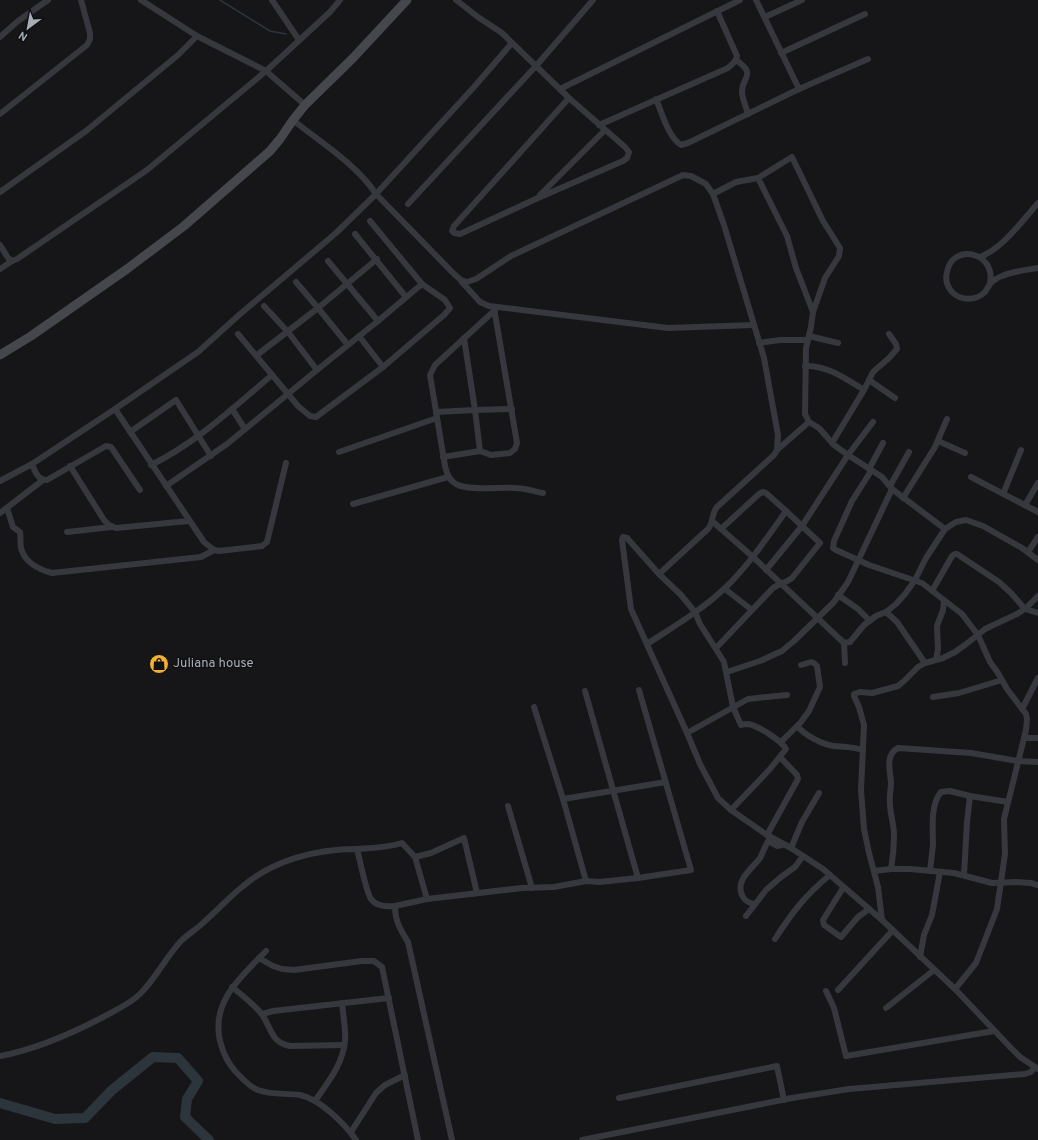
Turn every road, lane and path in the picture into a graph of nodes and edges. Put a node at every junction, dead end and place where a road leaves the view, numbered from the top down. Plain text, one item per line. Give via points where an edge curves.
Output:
1 (48, 0) edge
2 (81, 0) edge
3 (141, 0) edge
4 (272, 0) edge
5 (340, 0) edge
6 (407, 0) edge
7 (456, 0) edge
8 (593, 0) edge
9 (740, 0) edge
10 (756, 0) edge
11 (802, 0) edge
12 (717, 11) junction
13 (865, 14) dead end
14 (765, 18) junction
15 (197, 36) junction
16 (0, 37) edge
17 (299, 40) junction
18 (512, 43) junction
19 (782, 53) junction
20 (868, 59) dead end
21 (736, 60) junction
22 (536, 66) junction
23 (266, 71) junction
24 (560, 89) junction
25 (799, 89) junction
26 (569, 98) junction
27 (656, 99) junction
28 (305, 105) junction
29 (0, 114) edge
30 (748, 114) junction
31 (293, 120) junction
32 (599, 124) junction
33 (605, 130) junction
34 (758, 178) junction
35 (0, 192) edge
36 (376, 194) junction
37 (713, 194) junction
38 (538, 198) junction
39 (1038, 202) edge
40 (408, 204) dead end
41 (370, 221) dead end
42 (355, 234) dead end
43 (0, 245) edge
44 (980, 257) junction
45 (377, 259) junction
46 (12, 261) junction
47 (328, 261) dead end
48 (1038, 268) edge
49 (0, 269) edge
50 (460, 280) junction
51 (296, 282) dead end
52 (990, 283) junction
53 (348, 284) junction
54 (422, 284) junction
55 (406, 297) junction
56 (264, 306) dead end
57 (318, 308) junction
58 (494, 308) junction
59 (813, 312) junction
60 (378, 321) junction
61 (754, 325) junction
62 (288, 332) junction
63 (238, 334) dead end
64 (889, 334) dead end
65 (359, 336) junction
66 (464, 338) junction
67 (808, 338) junction
68 (760, 343) junction
69 (838, 343) dead end
70 (348, 345) junction
71 (0, 355) edge
72 (257, 356) junction
73 (805, 366) junction
74 (383, 367) junction
75 (317, 370) junction
76 (272, 375) junction
77 (868, 380) junction
78 (864, 390) junction
79 (288, 394) junction
80 (895, 398) dead end
81 (115, 409) junction
82 (232, 409) junction
83 (512, 409) junction
84 (476, 410) junction
85 (437, 415) junction
86 (947, 419) dead end
87 (809, 422) junction
88 (873, 422) dead end
89 (246, 429) junction
90 (130, 432) junction
91 (198, 435) junction
92 (938, 441) junction
93 (832, 443) junction
94 (883, 443) dead end
95 (777, 450) junction
96 (1021, 450) dead end
97 (480, 451) junction
98 (339, 452) dead end
99 (910, 452) dead end
100 (965, 453) dead end
101 (848, 455) junction
102 (211, 456) junction
103 (443, 457) junction
104 (286, 463) dead end
105 (32, 464) junction
106 (152, 465) junction
107 (70, 466) junction
108 (870, 470) junction
109 (448, 477) junction
110 (971, 477) dead end
111 (43, 480) junction
112 (0, 481) edge
113 (1038, 483) edge
114 (166, 486) junction
115 (891, 487) junction
116 (140, 490) dead end
117 (543, 493) dead end
118 (1003, 494) junction
119 (903, 498) junction
120 (353, 504) dead end
121 (1025, 505) junction
122 (7, 508) junction
123 (786, 511) junction
124 (1038, 512) edge
125 (0, 513) edge
126 (189, 521) junction
127 (712, 521) junction
128 (802, 526) junction
129 (112, 527) junction
130 (721, 529) junction
131 (944, 529) junction
132 (66, 532) dead end
133 (1038, 538) edge
134 (214, 550) junction
135 (1028, 552) junction
136 (753, 557) junction
137 (858, 560) junction
138 (1038, 560) edge
139 (766, 570) junction
140 (659, 574) junction
141 (915, 580) junction
142 (779, 583) junction
143 (724, 588) junction
144 (932, 591) junction
145 (838, 595) junction
146 (1038, 596) edge
147 (944, 601) junction
148 (1025, 609) junction
149 (752, 610) junction
150 (695, 612) junction
151 (886, 612) junction
152 (1038, 613) edge
153 (818, 618) junction
154 (870, 621) junction
155 (978, 636) junction
156 (844, 643) junction
157 (647, 644) junction
158 (716, 648) junction
159 (936, 660) junction
160 (845, 663) dead end
161 (925, 663) junction
162 (801, 665) dead end
163 (727, 672) junction
164 (1038, 679) edge
165 (1002, 680) junction
166 (585, 690) dead end
167 (639, 690) dead end
168 (787, 695) dead end
169 (933, 697) dead end
170 (534, 707) dead end
171 (733, 707) junction
172 (1022, 709) junction
173 (798, 727) junction
174 (687, 733) junction
175 (1024, 738) junction
176 (1038, 738) edge
177 (781, 742) junction
178 (863, 750) junction
179 (780, 757) junction
180 (1018, 761) junction
181 (1038, 762) edge
182 (666, 782) junction
183 (613, 791) junction
184 (819, 793) dead end
185 (970, 796) junction
186 (563, 799) junction
187 (1008, 802) junction
188 (508, 806) dead end
189 (731, 810) junction
190 (767, 835) junction
191 (784, 845) junction
192 (791, 848) junction
193 (357, 849) junction
194 (804, 856) junction
195 (415, 857) junction
196 (891, 869) junction
197 (874, 871) junction
198 (930, 871) junction
199 (940, 872) junction
200 (830, 875) junction
201 (964, 875) junction
202 (638, 878) junction
203 (586, 881) junction
204 (1000, 883) junction
205 (1037, 884) edge
206 (532, 888) junction
207 (843, 888) junction
208 (477, 893) junction
209 (427, 899) junction
210 (754, 904) junction
211 (395, 906) junction
212 (869, 908) junction
213 (746, 916) dead end
214 (882, 920) junction
215 (893, 930) junction
216 (775, 939) dead end
217 (266, 951) dead end
218 (920, 957) junction
219 (259, 958) junction
220 (934, 970) junction
221 (232, 987) junction
222 (955, 989) junction
223 (838, 990) dead end
224 (826, 991) dead end
225 (389, 998) junction
226 (342, 1003) junction
227 (886, 1008) dead end
228 (262, 1014) junction
229 (994, 1031) junction
230 (344, 1045) junction
231 (0, 1056) edge
232 (1036, 1068) edge
233 (405, 1075) junction
234 (619, 1098) dead end
235 (784, 1100) junction
236 (315, 1101) junction
237 (351, 1132) junction
238 (356, 1140) edge
239 (418, 1140) edge
240 (452, 1140) edge
241 (582, 1140) edge

1 - 16 street
2 - 29 street via 90,33 87,45
3 - 15 street
4 - 17 street
5 - 17 street
6 - 28 street
7 - 18 street
8 - 22 street
9 - 12 street
10 - 14 street
11 - 14 street
12 - 21 street via 737,56
12 - 24 street
13 - 19 street
14 - 19 street
15 - 23 street
15 - 35 street via 178,55 86,131
17 - 23 street
18 - 22 street
18 - 36 street
19 - 25 street
20 - 25 street
21 - 27 street via 728,68
21 - 30 street via 747,71 742,93
22 - 24 street
22 - 40 street
23 - 28 street
23 - 46 street via 147,170
24 - 26 street
25 - 30 street
26 - 32 street
26 - 38 street via 452,231 460,234
27 - 30 street via 672,136 681,145
27 - 32 street
28 - 31 street
31 - 36 street via 355,170
31 - 71 street via 270,150 184,226 127,269
32 - 33 street
33 - 38 street
33 - 38 street via 629,152 627,158
34 - 37 street via 736,182
34 - 59 street via 787,236
34 - 59 street via 792,156 823,221 840,248 839,256 825,278
36 - 50 street
36 - 81 street via 336,233 198,352
37 - 50 street via 706,184 683,175 511,256 476,279 467,282
37 - 61 street
39 - 44 street via 998,246
41 - 54 street
42 - 45 street
43 - 46 street
44 - 52 street via 990,268
44 - 52 street via 965,254 956,258 947,270 948,284 953,293 967,299 982,295
45 - 53 street
45 - 55 street
46 - 49 street
47 - 53 street
48 - 52 street via 1002,276
50 - 58 street via 480,302
51 - 57 street
53 - 57 street
53 - 60 street
54 - 55 street
54 - 74 street via 446,300 450,308
55 - 60 street
56 - 62 street
57 - 62 street
57 - 70 street
58 - 61 street via 660,328
58 - 66 street
58 - 83 street
59 - 67 street
60 - 65 street
61 - 68 street
62 - 72 street
62 - 75 street
63 - 72 street
64 - 77 street via 897,349
65 - 70 street
65 - 74 street
66 - 84 street
66 - 85 street via 435,365 430,375
67 - 68 street
67 - 69 street
67 - 73 street
68 - 95 street via 778,435
70 - 75 street
72 - 76 street
73 - 78 street via 817,366 831,371
73 - 87 street via 805,414
74 - 79 street via 316,417 308,415
75 - 79 street
76 - 79 street
76 - 82 street
77 - 78 street
77 - 80 street
78 - 93 street
79 - 89 street
81 - 90 street
81 - 105 street
82 - 89 street
82 - 91 street
83 - 84 street
83 - 97 street via 518,443 515,449 510,453 491,455
84 - 85 street
84 - 97 street
85 - 98 street
85 - 103 street
86 - 92 street
87 - 93 street
87 - 95 street
88 - 101 street
89 - 102 street
90 - 91 street via 176,400
90 - 106 street
91 - 102 street
91 - 106 street
92 - 100 street
92 - 119 street
93 - 101 street
94 - 108 street
95 - 127 street via 717,507 712,515
96 - 118 street
97 - 103 street
99 - 115 street
101 - 108 street
101 - 128 street
102 - 114 street
103 - 109 street
104 - 134 street via 267,542 262,546
105 - 111 street via 39,478
105 - 112 street
106 - 114 street
107 - 111 street
107 - 116 street via 106,446 111,447
107 - 129 street via 104,520
108 - 115 street
108 - 137 street via 833,544 836,550
109 - 117 street via 464,488 516,488
109 - 120 street
110 - 118 street
111 - 122 street
113 - 121 street
114 - 126 street
115 - 119 street
115 - 137 street
118 - 121 street
119 - 131 street
121 - 124 street
122 - 125 street
122 - 134 street via 13,527 20,532 21,548 25,557 41,570 52,573 201,557
123 - 128 street
123 - 130 street via 763,492
123 - 136 street
126 - 129 street
126 - 134 street via 204,542
127 - 130 street
127 - 140 street via 708,529
128 - 139 street
128 - 142 street via 820,543 788,582
129 - 132 street
130 - 136 street
131 - 135 street via 962,521 971,522
131 - 141 street
133 - 135 street
135 - 138 street
136 - 139 street
136 - 143 street
137 - 141 street
137 - 145 street via 848,582
139 - 142 street
140 - 150 street
140 - 157 street via 623,537 631,609
141 - 144 street
141 - 151 street via 906,594
142 - 149 street
142 - 153 street
143 - 149 street
143 - 150 street
144 - 147 street
144 - 148 street via 952,556 958,554 999,582
145 - 153 street
145 - 154 street
146 - 148 street
147 - 155 street via 962,614
147 - 159 street via 937,626
148 - 152 street
148 - 155 street via 992,624
149 - 158 street
150 - 157 street
150 - 158 street
151 - 154 street
151 - 161 street via 897,622
153 - 156 street
153 - 163 street via 782,651
154 - 156 street via 850,642
155 - 159 street via 955,652
155 - 165 street
156 - 160 street
157 - 174 street
158 - 163 street
159 - 161 street
161 - 178 street via 898,686 872,693 854,694 864,725
162 - 173 street via 811,662 817,666 820,687
163 - 171 street
164 - 172 street
165 - 169 street via 959,693
165 - 172 street
166 - 183 street
167 - 182 street
168 - 171 street via 748,699
170 - 186 street
171 - 174 street
171 - 177 street via 741,725 749,724
172 - 175 street via 1027,719
173 - 177 street
173 - 178 street via 804,734 829,745
174 - 189 street via 718,798
175 - 176 street
175 - 180 street
177 - 179 street via 786,749
178 - 197 street via 861,790 864,829
179 - 189 street
179 - 190 street via 798,779
180 - 181 street
180 - 187 street
180 - 196 street via 971,753 898,748 893,751 889,769 894,838
182 - 183 street
182 - 202 street via 691,870
183 - 186 street
183 - 202 street
184 - 192 street
185 - 187 street
185 - 198 street via 950,791 941,792 938,796 934,814
185 - 201 street via 966,822
186 - 203 street
187 - 204 street via 1004,820 1005,854
188 - 206 street
189 - 190 street
190 - 191 street
191 - 192 street
191 - 210 street via 777,846 768,841 742,880 740,887 743,898
192 - 194 street
193 - 195 street via 402,843
193 - 211 street via 371,899 387,907
193 - 231 street via 318,852 288,860 266,870 243,886 181,941 140,994 124,1005 47,1044
194 - 200 street
194 - 210 street
195 - 208 street via 431,853 464,838
195 - 209 street
196 - 197 street
196 - 198 street
197 - 214 street
198 - 199 street
199 - 201 street
199 - 218 street via 932,915 924,935
200 - 207 street
200 - 216 street via 806,896
201 - 204 street
202 - 203 street
203 - 206 street
204 - 205 street
204 - 222 street via 997,909 982,951 972,970
206 - 208 street
207 - 212 street
207 - 212 street via 824,920 824,925 841,937
208 - 209 street
209 - 211 street
210 - 213 street
211 - 240 street via 395,917 408,942
212 - 214 street
214 - 215 street
215 - 218 street
215 - 223 street
217 - 219 street
218 - 220 street
219 - 221 street
219 - 225 street via 273,966 294,970 374,961 382,967
220 - 222 street
220 - 227 street
221 - 228 street
221 - 236 street via 218,1018 218,1030 228,1064 257,1090 301,1096
222 - 229 street
224 - 229 street via 834,1008 846,1056
225 - 226 street
225 - 233 street
226 - 228 street
226 - 230 street
228 - 230 street via 274,1036 283,1044
229 - 232 street via 1020,1057
230 - 236 street via 338,1067
232 - 235 street via 1025,1074 849,1090
233 - 237 street via 380,1088
233 - 239 street
234 - 235 street via 777,1066
235 - 241 street
236 - 237 street
237 - 238 street

